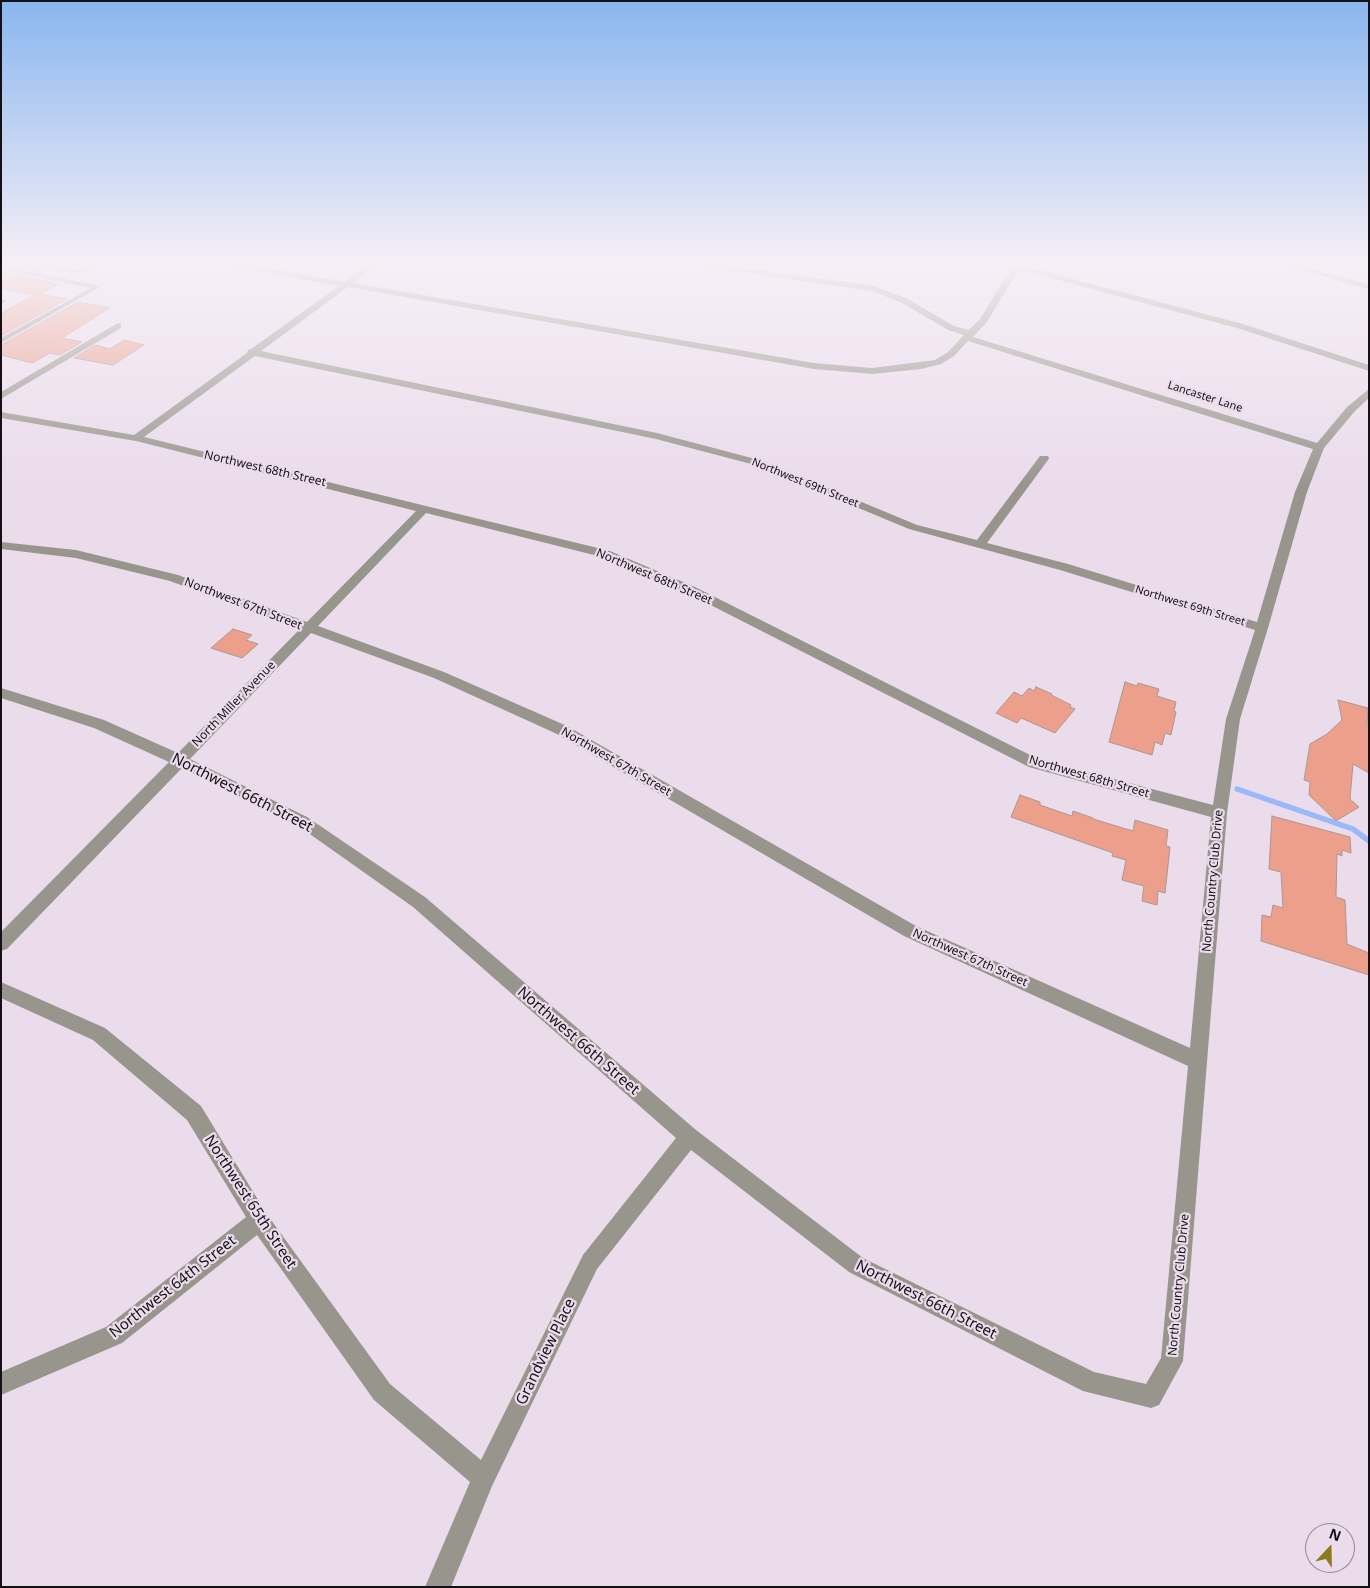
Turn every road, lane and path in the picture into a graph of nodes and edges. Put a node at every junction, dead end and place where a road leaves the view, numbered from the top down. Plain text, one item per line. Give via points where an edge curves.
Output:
1 (98, 338) edge
2 (271, 338) edge
3 (657, 338) edge
4 (967, 338) edge
5 (976, 338) edge
6 (1277, 338) edge
7 (251, 352) junction
8 (1369, 368) edge
9 (1369, 392) edge
10 (1, 396) edge
11 (1, 415) edge
12 (136, 438) junction
13 (1319, 447) junction
14 (1044, 458) dead end
15 (425, 508) junction
16 (980, 545) junction
17 (1, 546) edge
18 (307, 628) junction
19 (1262, 628) junction
20 (1, 694) edge
21 (178, 760) junction
22 (1219, 813) junction
23 (1, 944) edge
24 (1, 990) edge
25 (1198, 1061) junction
26 (689, 1137) junction
27 (259, 1220) junction
28 (1, 1384) edge
29 (1151, 1397) joint
30 (484, 1478) junction
31 (438, 1587) edge

1 - 10 street
2 - 7 street
3 - 4 street via 814,366 872,372 938,362
5 - 13 street, Lancaster Lane
6 - 8 street
7 - 12 street
7 - 16 street, Northwest 69th Street via 657,436 750,461 912,527
9 - 13 street, North Country Club Drive
11 - 12 street, Northwest 68th Street
12 - 15 street, Northwest 68th Street
13 - 19 street, North Country Club Drive via 1302,492
14 - 16 street
15 - 18 street, North Miller Avenue
15 - 22 street, Northwest 68th Street via 606,554 691,590 1027,760
16 - 19 street, Northwest 69th Street via 1064,567
17 - 18 street, Northwest 67th Street via 76,554 174,578
18 - 21 street, North Miller Avenue
18 - 25 street, Northwest 67th Street via 439,676 562,730 910,931
19 - 22 street, North Country Club Drive via 1233,719
20 - 21 street, Northwest 66th Street via 99,724
21 - 23 street, North Miller Avenue
21 - 26 street, Northwest 66th Street via 302,821 419,902
22 - 25 street, North Country Club Drive
24 - 27 street, Northwest 65th Street via 99,1034 194,1113
25 - 29 street, North Country Club Drive via 1172,1361
26 - 29 street, Northwest 66th Street via 856,1265 1091,1383
26 - 30 street, Grandview Place via 590,1262
27 - 28 street, Northwest 64th Street via 114,1335
27 - 30 street, Northwest 65th Street via 382,1392
30 - 31 street, Grandview Place

